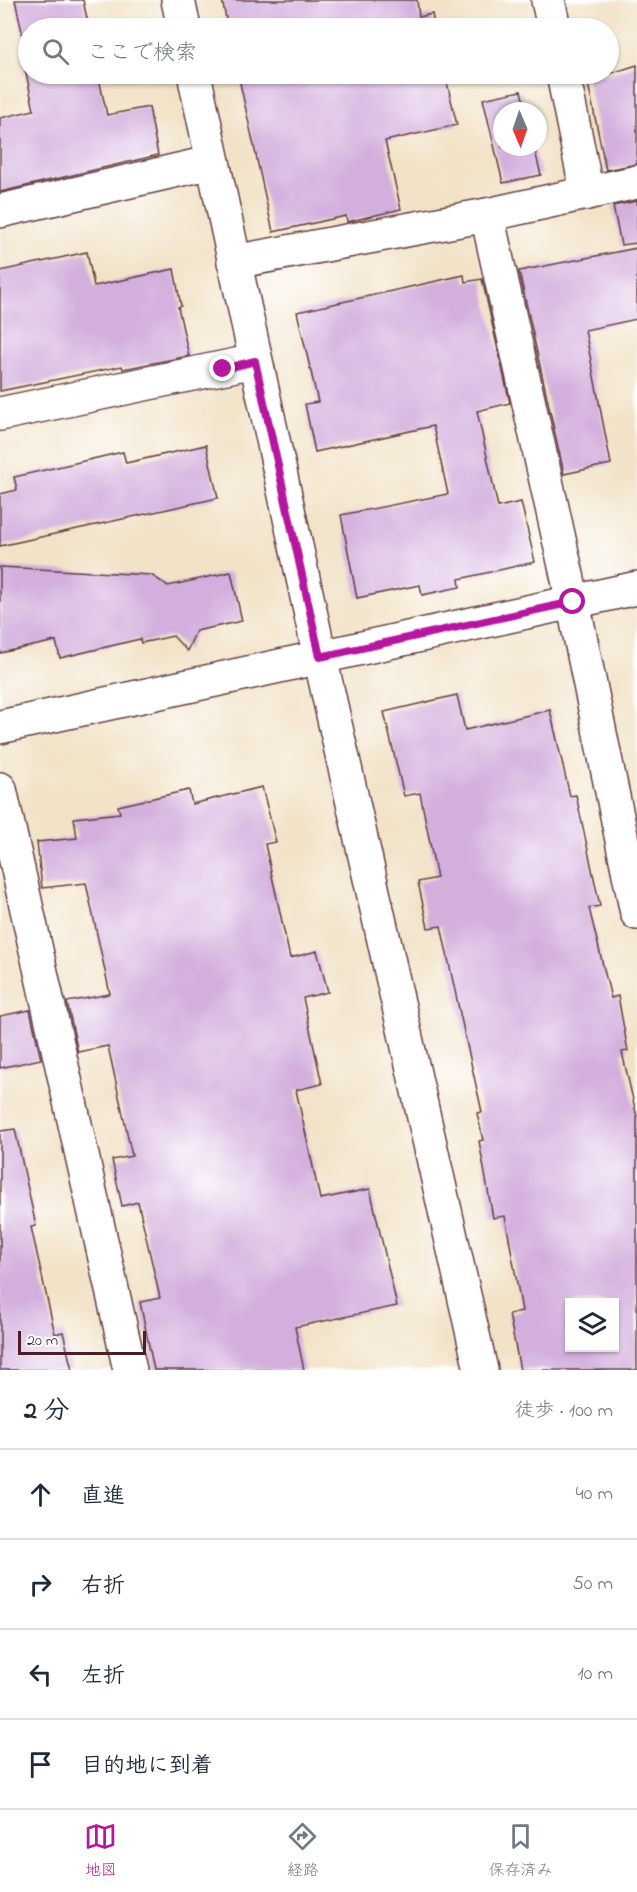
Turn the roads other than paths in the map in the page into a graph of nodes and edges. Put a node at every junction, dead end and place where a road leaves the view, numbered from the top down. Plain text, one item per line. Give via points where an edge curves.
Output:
1 (178, 0) edge
2 (548, 0) edge
3 (182, 18) edge
4 (552, 18) edge
5 (196, 84) edge
6 (565, 84) edge
7 (213, 162) junction
8 (637, 182) edge
9 (587, 193) junction
10 (0, 211) edge
11 (487, 215) junction
12 (234, 262) junction
13 (255, 361) junction
14 (0, 414) edge
15 (637, 588) edge
16 (573, 602) junction
17 (320, 657) junction
18 (0, 727) edge
19 (0, 789) edge
20 (637, 913) edge
21 (130, 1370) edge
22 (481, 1370) edge

1 - 3 street
2 - 4 street
5 - 7 street
6 - 9 street
7 - 10 street
7 - 12 street
8 - 9 street
9 - 11 street
11 - 12 street
11 - 16 street
12 - 13 street
13 - 14 street
13 - 17 street
15 - 16 street
16 - 17 street
16 - 20 street
17 - 18 street
17 - 22 street
19 - 21 street

